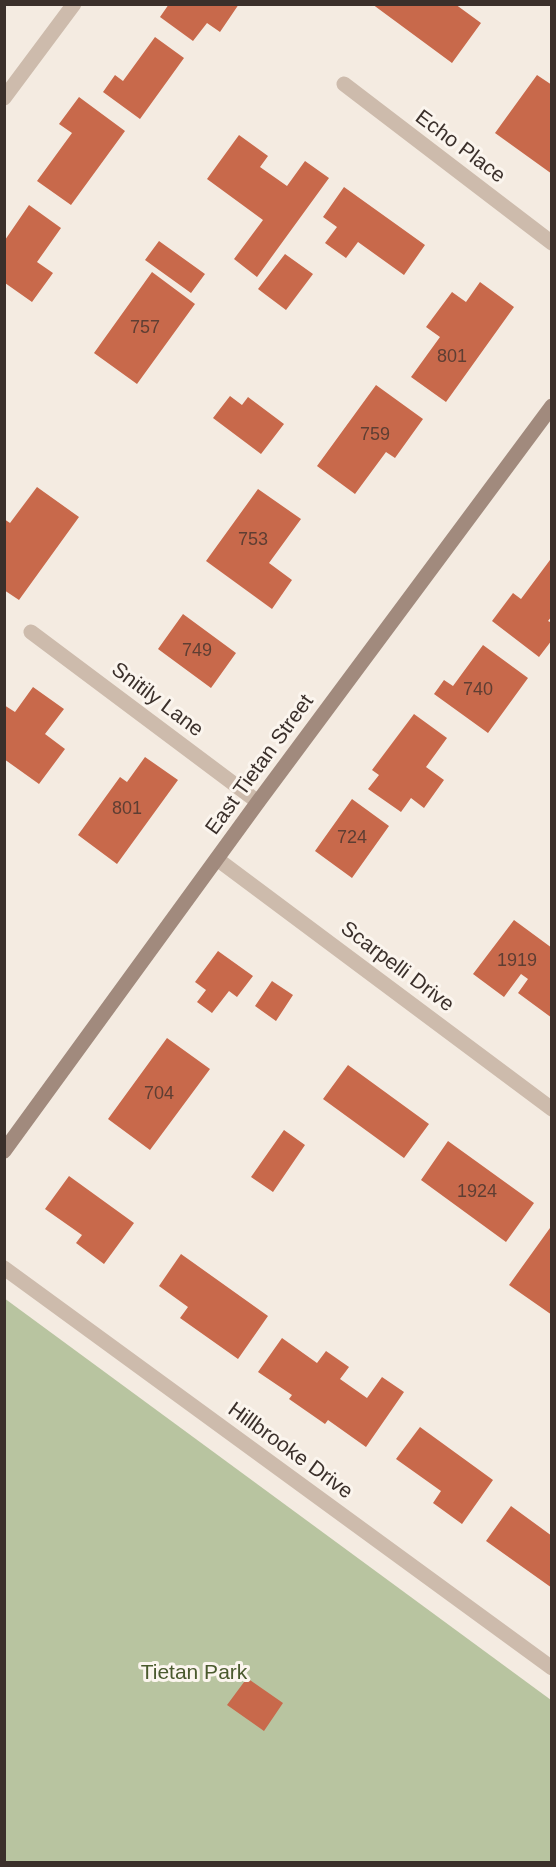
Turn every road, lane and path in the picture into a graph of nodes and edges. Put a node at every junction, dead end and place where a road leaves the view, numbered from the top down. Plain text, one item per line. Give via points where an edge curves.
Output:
1 (74, 4) edge
2 (344, 84) dead end
3 (4, 98) edge
4 (552, 243) edge
5 (552, 406) edge
6 (31, 632) dead end
7 (258, 802) junction
8 (217, 860) junction
9 (552, 1108) edge
10 (4, 1151) edge
11 (4, 1268) edge
12 (552, 1668) edge

1 - 3 street
2 - 4 street, Echo Place
5 - 7 main road, East Tietan Street
6 - 7 street, Snitily Lane
7 - 8 main road, East Tietan Street
8 - 9 street, Scarpelli Drive
8 - 10 main road, East Tietan Street
11 - 12 street, Hillbrooke Drive

